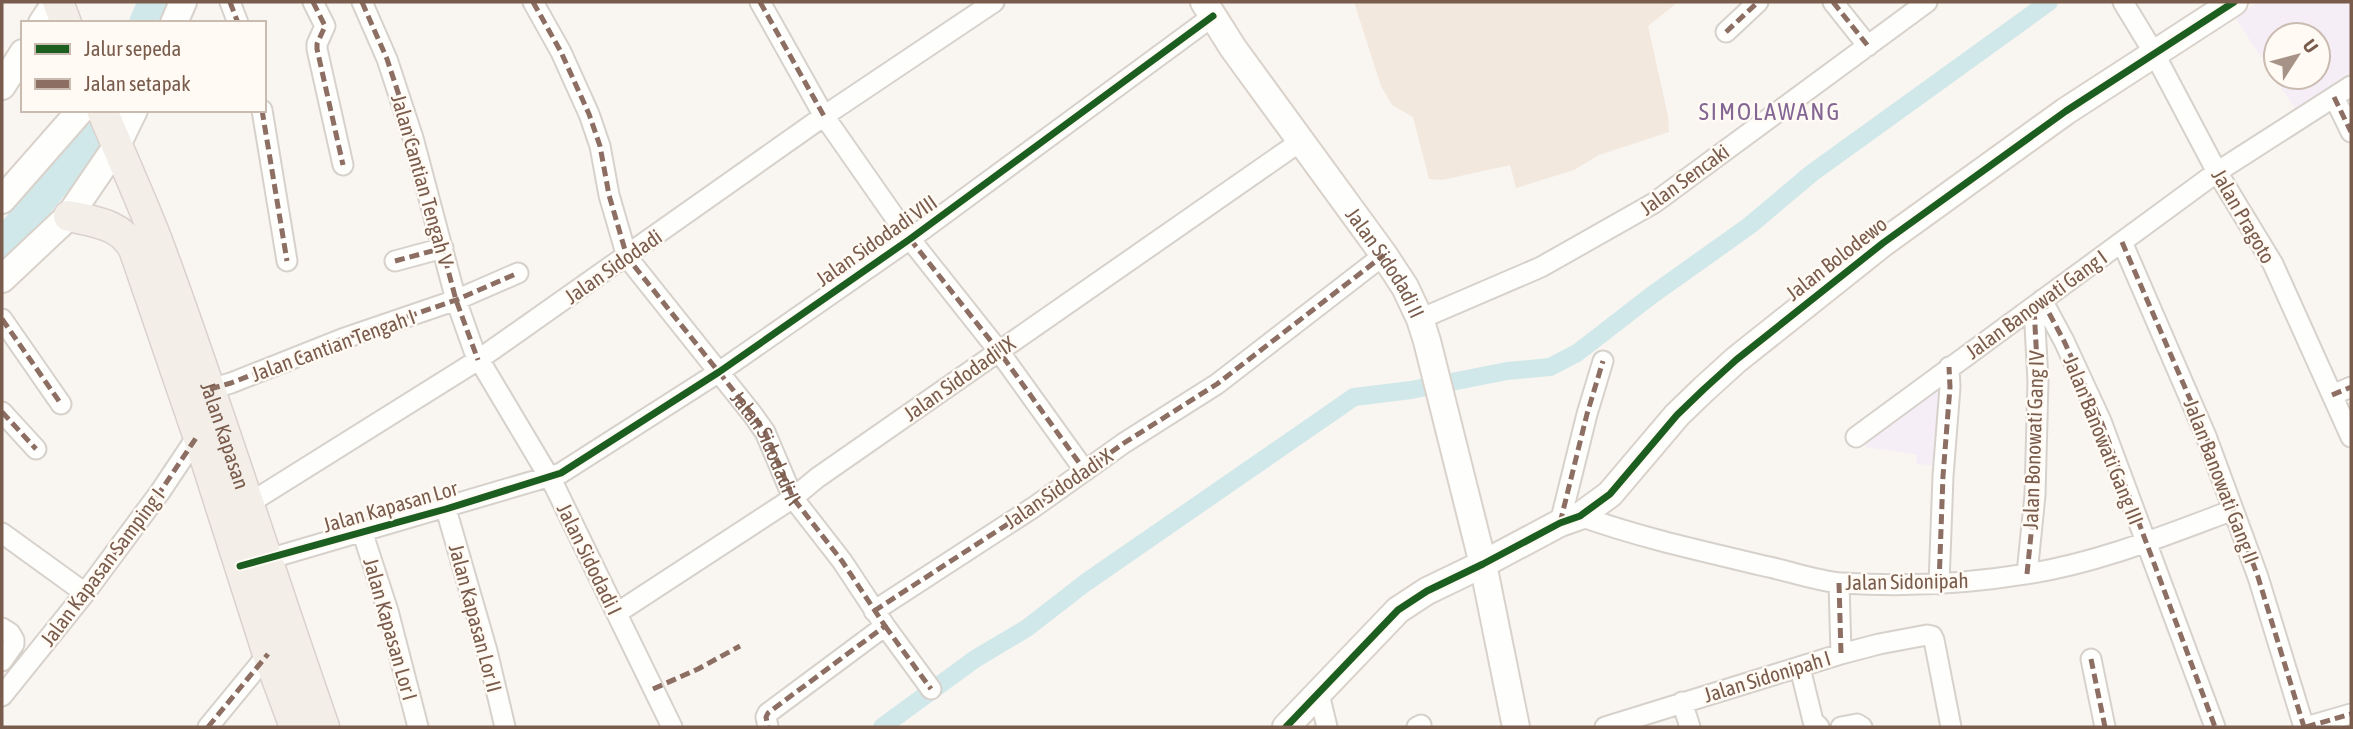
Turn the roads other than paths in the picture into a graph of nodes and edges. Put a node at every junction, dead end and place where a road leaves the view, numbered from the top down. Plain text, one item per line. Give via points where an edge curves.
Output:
1 (57, 2) edge
2 (183, 2) edge
3 (230, 2) edge
4 (313, 2) edge
5 (362, 2) edge
6 (533, 2) edge
7 (760, 2) edge
8 (994, 2) edge
9 (1758, 2) edge
10 (1833, 2) edge
11 (1927, 2) edge
12 (2123, 2) edge
13 (2234, 2) edge
14 (1208, 9) edge
15 (43, 21) edge
16 (65, 21) edge
17 (175, 21) edge
18 (237, 21) edge
19 (1726, 32) dead end
20 (1868, 46) junction
21 (2154, 53) junction
22 (21, 57) edge
23 (21, 84) edge
24 (2351, 86) edge
25 (2, 89) edge
26 (2334, 97) junction
27 (79, 112) edge
28 (131, 112) edge
29 (262, 112) edge
30 (824, 116) junction
31 (109, 127) edge
32 (2351, 132) edge
33 (1301, 141) junction
34 (343, 165) dead end
35 (2217, 172) junction
36 (2, 200) edge
37 (69, 216) junction
38 (910, 239) junction
39 (2122, 242) junction
40 (443, 248) junction
41 (1384, 255) junction
42 (627, 257) junction
43 (287, 261) dead end
44 (395, 261) dead end
45 (518, 273) dead end
46 (2, 279) edge
47 (456, 300) junction
48 (2038, 303) junction
49 (2, 318) edge
50 (1420, 319) junction
51 (998, 350) junction
52 (478, 360) junction
53 (1603, 361) dead end
54 (1949, 367) junction
55 (719, 372) junction
56 (2351, 387) edge
57 (210, 389) junction
58 (2332, 395) junction
59 (61, 404) dead end
60 (2, 412) edge
61 (198, 435) junction
62 (2351, 436) edge
63 (1856, 437) dead end
64 (36, 449) dead end
65 (1085, 471) junction
66 (549, 477) junction
67 (793, 498) junction
68 (446, 509) junction
69 (2233, 510) junction
70 (236, 512) junction
71 (1570, 519) junction
72 (362, 531) junction
73 (2, 533) edge
74 (2145, 543) junction
75 (253, 563) junction
76 (1483, 564) junction
77 (2027, 574) junction
78 (1839, 583) junction
79 (1939, 584) junction
80 (85, 593) junction
81 (617, 613) junction
82 (880, 618) junction
83 (2, 628) edge
84 (268, 654) junction
85 (1841, 654) junction
86 (2091, 659) dead end
87 (2, 661) edge
88 (1800, 668) junction
89 (932, 689) dead end
90 (1319, 694) junction
91 (2, 696) edge
92 (1682, 702) junction
93 (2351, 714) edge
94 (208, 727) edge
95 (295, 727) edge
96 (324, 727) edge
97 (418, 727) edge
98 (505, 727) edge
99 (672, 727) edge
100 (768, 727) edge
101 (1286, 727) edge
102 (1327, 727) edge
103 (1516, 727) edge
104 (1605, 727) edge
105 (1690, 727) edge
106 (1819, 727) edge
107 (1841, 727) edge
108 (1862, 727) edge
109 (1951, 727) edge
110 (2105, 727) edge
111 (2215, 727) edge
112 (2305, 727) edge

1 - 15 street
1 - 16 main road
2 - 17 street
3 - 18 street
4 - 34 street via 325,26 317,49
5 - 40 street, Jalan Cantian Tengah V via 387,59
6 - 42 street via 590,114
7 - 30 street
8 - 30 street, Jalan Sidodadi
9 - 19 street
10 - 20 street
11 - 20 street, Jalan Sencaki
12 - 21 street, Jalan Pragoto
13 - 21 street, Jalan Bolodewo
14 - 33 street, Jalan Sidodadi II
14 - 38 street, Jalan Sidodadi VIII
20 - 50 street, Jalan Sencaki via 1654,203 1541,267
21 - 35 street, Jalan Pragoto
21 - 71 street, Jalan Bolodewo via 1883,243 1736,360 1676,415 1610,494
22 - 25 street
23 - 25 street
24 - 26 street, Jalan Banowati Gang I
26 - 32 street
26 - 35 street, Jalan Banowati Gang I
27 - 36 street
28 - 31 street
29 - 43 street
30 - 38 street
30 - 42 street, Jalan Sidodadi
31 - 37 street
31 - 57 main road, Jalan Kapasan
33 - 41 street, Jalan Sidodadi II
33 - 51 street, Jalan Sidodadi IX
35 - 39 street, Jalan Banowati Gang I
35 - 58 street, Jalan Pragoto via 2273,264
37 - 46 street
37 - 61 main road, Jalan Kapasan via 115,228 129,240
38 - 51 street
38 - 55 street, Jalan Sidodadi VIII
39 - 48 street, Jalan Banowati Gang I
39 - 69 street, Jalan Banowati Gang II via 2182,377
40 - 44 street
40 - 47 street, Jalan Cantian Tengah V
41 - 50 street, Jalan Sidodadi II
41 - 65 street, Jalan Sidodadi X via 1217,384
42 - 52 street, Jalan Sidodadi
42 - 55 street, Jalan Sidodadi II
45 - 47 street, Jalan Cantian Tengah I
47 - 52 street, Jalan Cantian Tengah V
47 - 57 street, Jalan Cantian Tengah I
48 - 54 street, Jalan Banowati Gang I
48 - 74 street, Jalan Banowati Gang III via 2064,341 2101,421
48 - 77 street, Jalan Bonowati Gang IV via 2035,495
49 - 59 street
50 - 76 street, Jalan Sidodadi II
51 - 65 street
51 - 67 street, Jalan Sidodadi IX
52 - 66 street, Jalan Sidodadi I
52 - 70 street, Jalan Sidodadi
53 - 71 street via 1587,414
54 - 63 street, Jalan Banowati Gang I
54 - 79 street
55 - 66 street, Jalan Sidodadi VIII
55 - 67 street, Jalan Sidodadi II via 765,432
56 - 58 street
57 - 70 main road, Jalan Kapasan
58 - 62 street, Jalan Pragoto
60 - 64 street
61 - 70 main road, Jalan Kapasan
61 - 80 street, Jalan Kapasan Samping I
65 - 82 street, Jalan Sidodadi X
66 - 68 street, Jalan Kapasan Lor
66 - 81 street, Jalan Sidodadi I
67 - 81 street, Jalan Sidodadi IX
67 - 82 street, Jalan Sidodadi II
68 - 72 street, Jalan Kapasan Lor
68 - 98 street, Jalan Kapasan Lor II
69 - 74 street, Jalan Sidonipah
69 - 112 street, Jalan Banowati Gang II
70 - 75 main road, Jalan Kapasan
71 - 76 street, Jalan Bolodewo
71 - 78 street, Jalan Sidonipah
72 - 75 street, Jalan Kapasan Lor
72 - 97 street, Jalan Kapasan Lor I
73 - 80 street
74 - 77 street, Jalan Sidonipah
74 - 111 street, Jalan Banowati Gang III
75 - 84 main road, Jalan Kapasan
75 - 96 main road, Jalan Kapasan
76 - 90 street, Jalan Bolodewo via 1398,610
76 - 103 street, Jalan Sidodadi II
77 - 79 street, Jalan Sidonipah
78 - 79 street, Jalan Sidonipah
78 - 85 street
80 - 91 street, Jalan Kapasan Samping I
81 - 99 street, Jalan Sidodadi I
82 - 89 street, Jalan Sidodadi II
82 - 100 street, Jalan Sidodadi X via 768,713
83 - 87 street via 14,640
84 - 94 street
84 - 95 main road, Jalan Kapasan
85 - 88 street, Jalan Sidonipah I
85 - 109 street, Jalan Sidonipah I via 1931,636
86 - 110 street
88 - 92 street, Jalan Sidonipah I
88 - 106 street via 1813,721
90 - 101 street, Jalan Bolodewo
90 - 102 street
92 - 104 street, Jalan Sidonipah I
92 - 105 street
93 - 112 street
107 - 108 street

